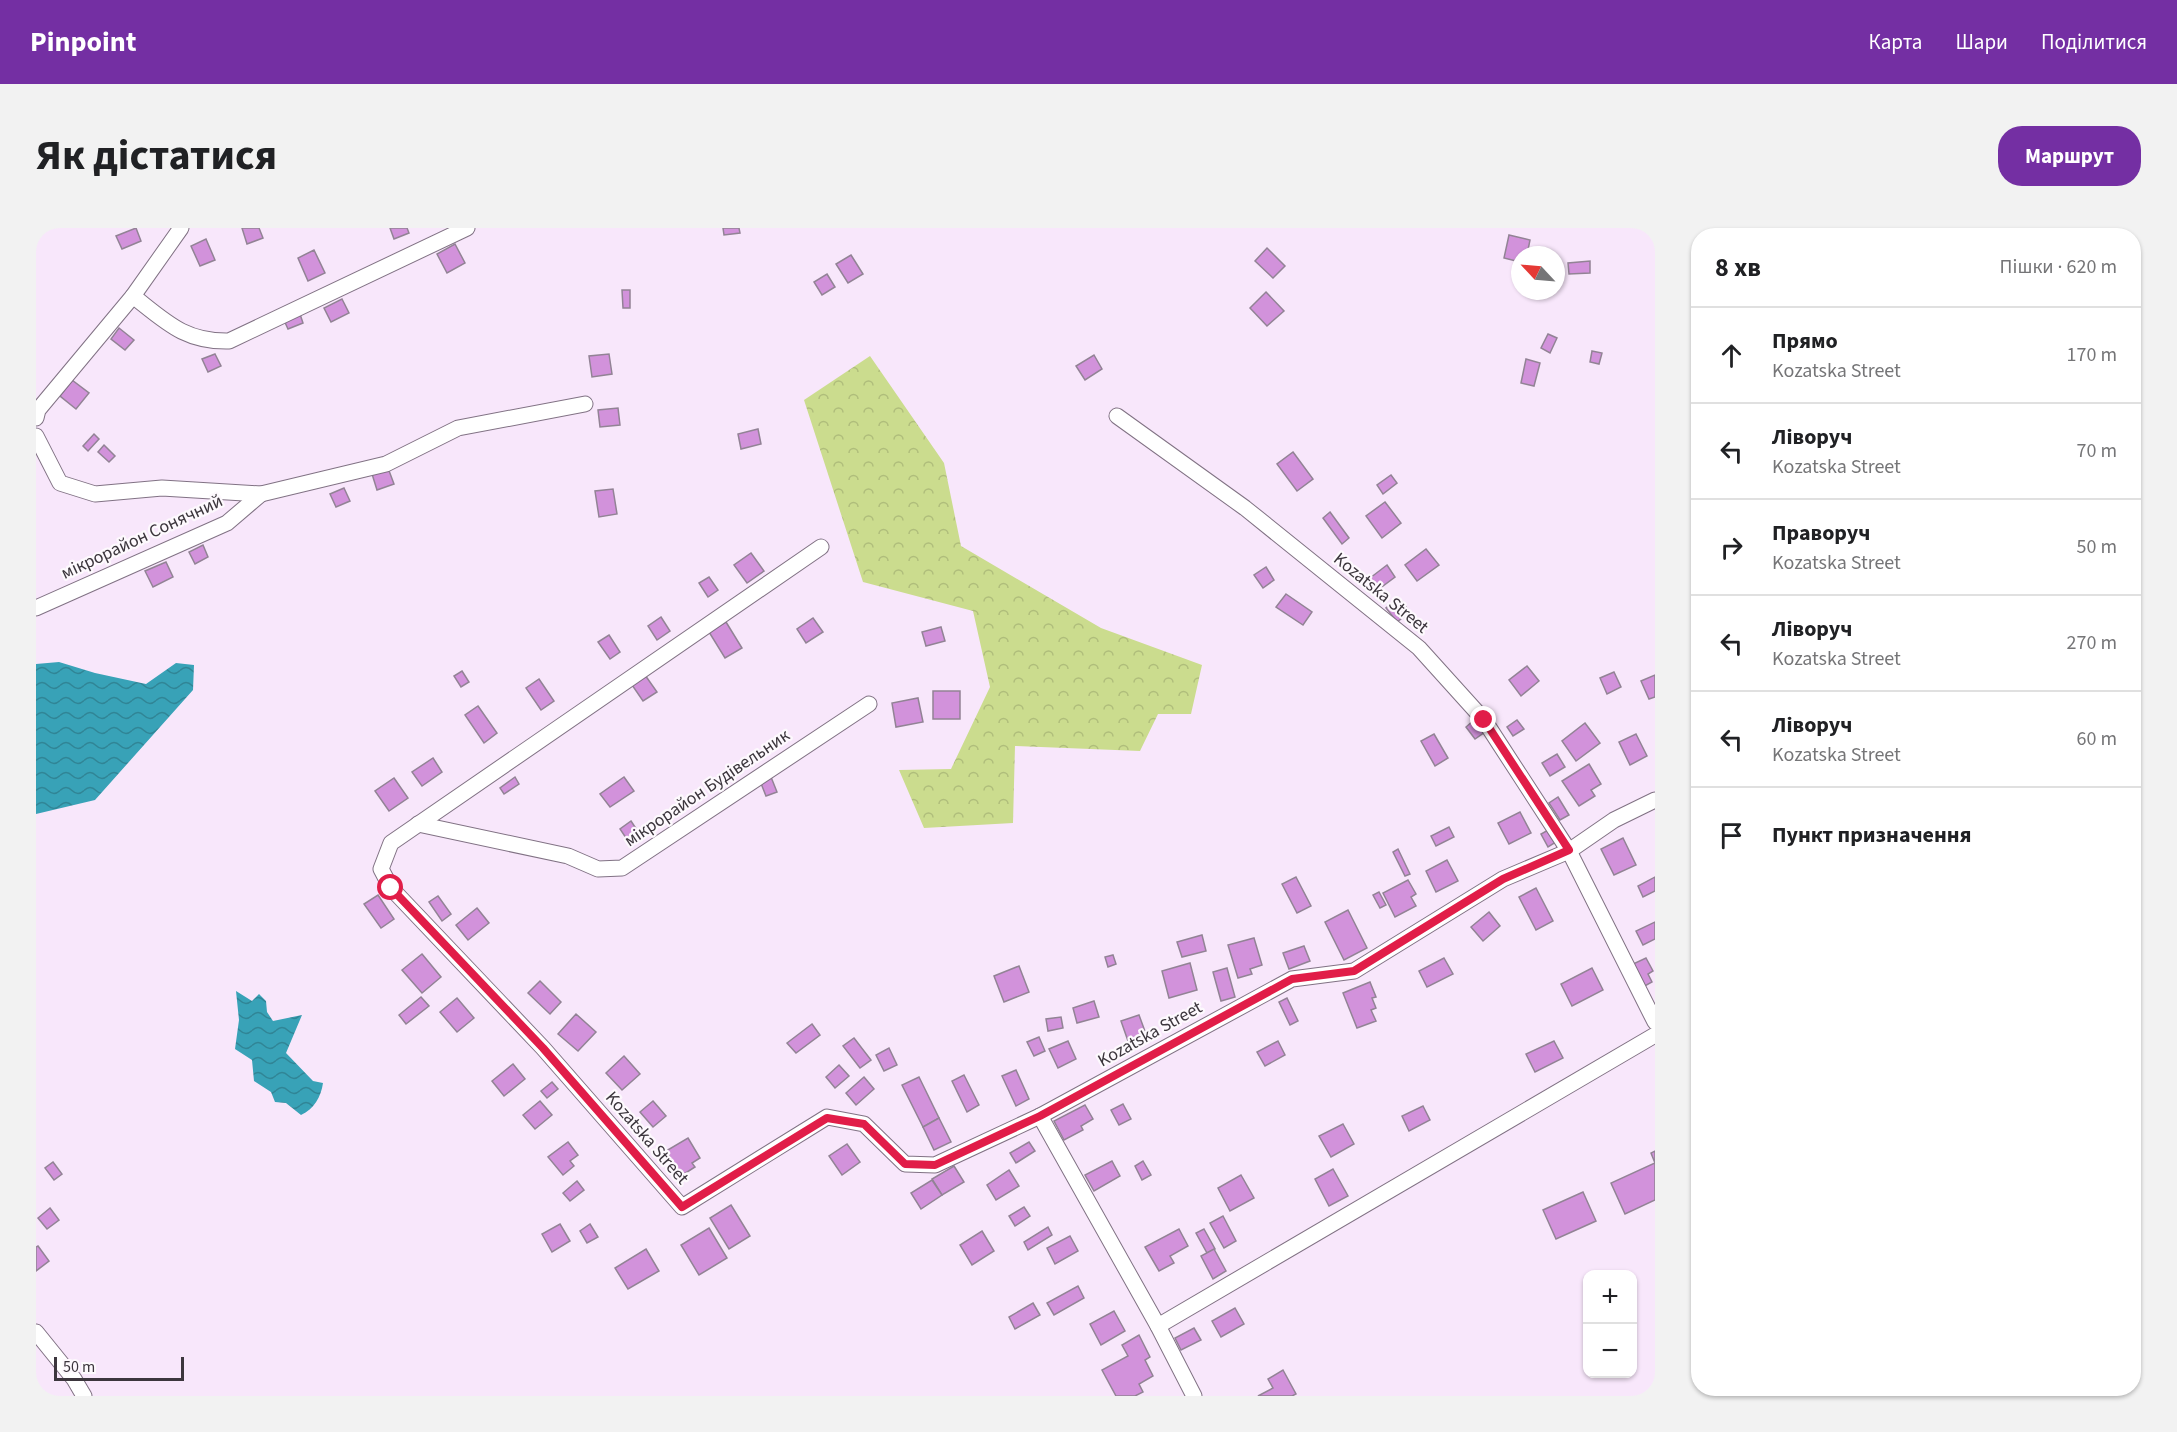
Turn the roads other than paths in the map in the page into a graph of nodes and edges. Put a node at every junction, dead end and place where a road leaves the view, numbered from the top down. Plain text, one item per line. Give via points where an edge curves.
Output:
1 (181, 228) edge
2 (467, 228) edge
3 (133, 296) junction
4 (585, 404) dead end
5 (1117, 416) dead end
6 (36, 418) edge
7 (36, 436) edge
8 (261, 494) junction
9 (821, 547) dead end
10 (36, 608) edge
11 (868, 704) dead end
12 (1655, 800) edge
13 (418, 824) junction
14 (1569, 850) junction
15 (1655, 1022) edge
16 (1655, 1035) edge
17 (1040, 1116) junction
18 (1158, 1326) junction
19 (36, 1332) edge
20 (84, 1396) edge
21 (1194, 1396) edge

1 - 3 street
2 - 3 street via 229,341 210,341 176,330
3 - 6 street via 38,410
4 - 8 street, мікрорайон Сонячний via 459,428 386,464
5 - 14 street, Kozatska Street via 1245,508 1419,648 1484,720
7 - 8 street, мікрорайон Сонячний via 60,483 95,494 162,488
8 - 10 street, мікрорайон Сонячний via 227,523
9 - 13 street
11 - 13 street, мікрорайон Будівельник via 622,868 598,869 568,856
12 - 14 street, Kozatska Street via 1614,820
13 - 17 street, Kozatska Street via 391,843 381,869 391,888 543,1048 682,1207 827,1118 864,1124 905,1164 935,1165
14 - 15 street, Kozatska Street
14 - 17 street, Kozatska Street via 1503,879 1354,971 1292,979
16 - 18 street
17 - 18 street
18 - 21 street
19 - 20 street

